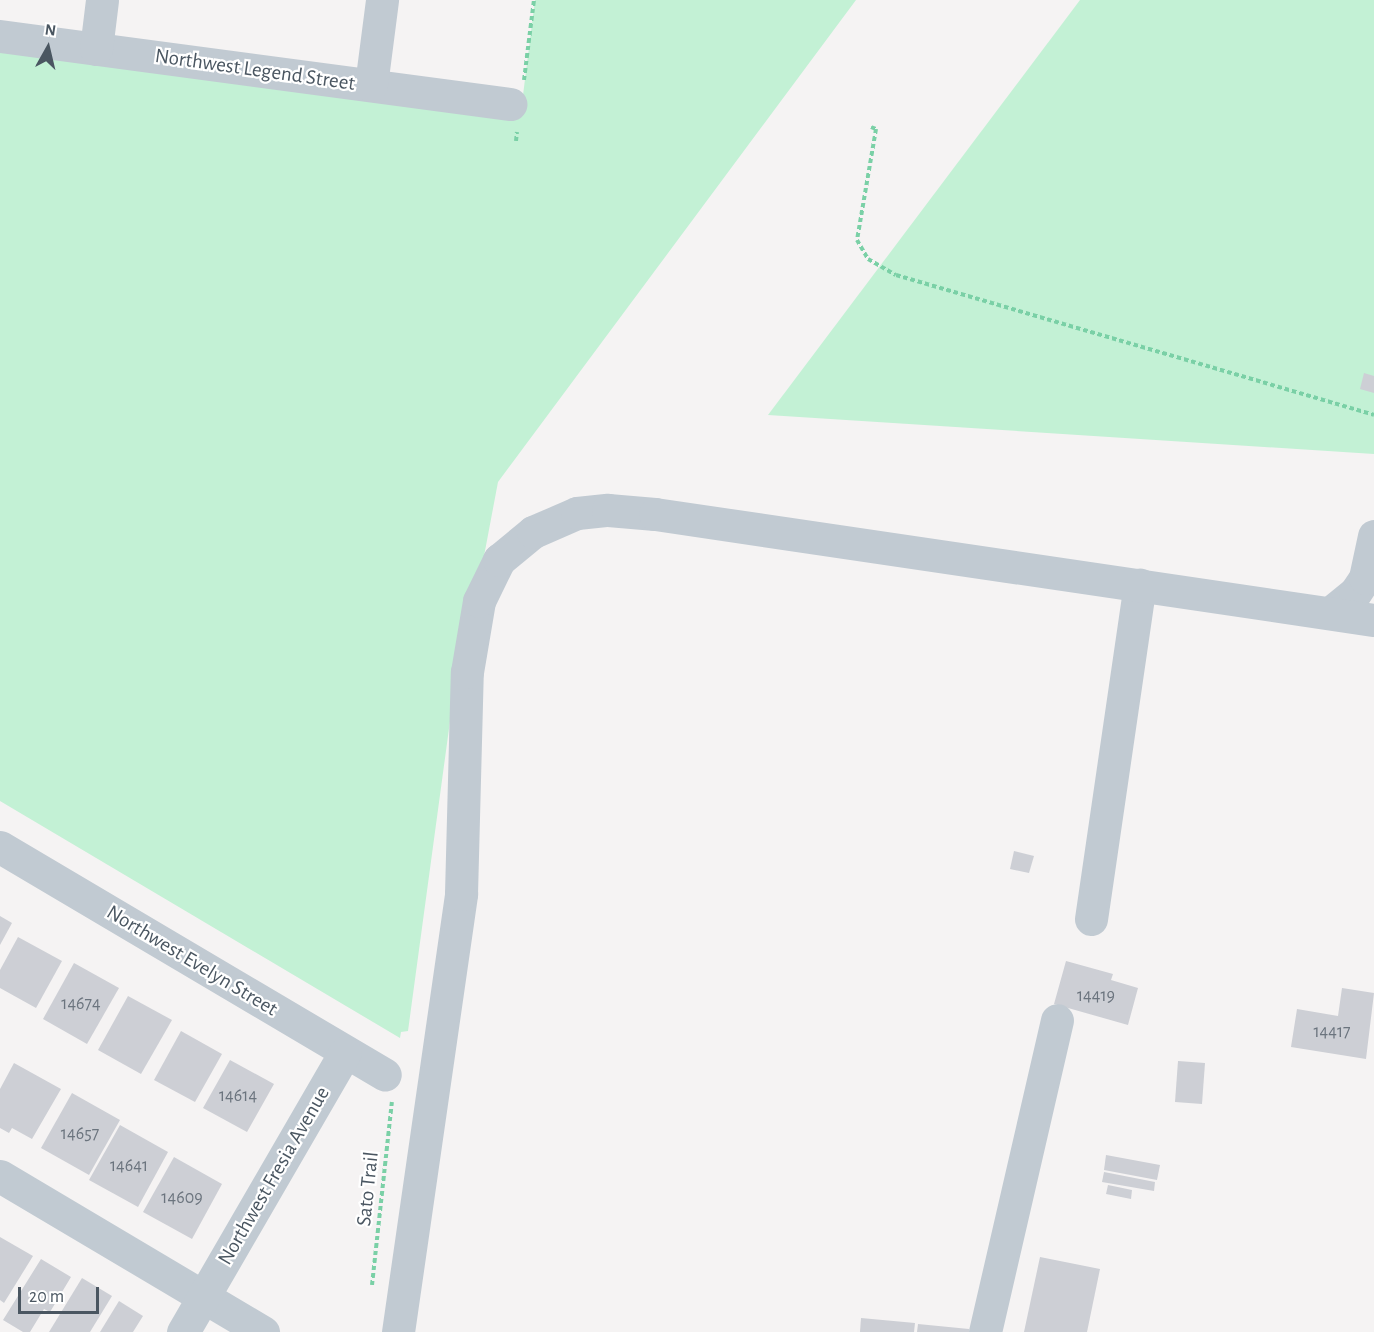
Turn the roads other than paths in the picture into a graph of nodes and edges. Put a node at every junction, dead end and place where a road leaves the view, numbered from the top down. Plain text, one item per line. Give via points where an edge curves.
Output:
1 (102, 0) edge
2 (382, 0) edge
3 (0, 36) edge
4 (96, 49) junction
5 (371, 85) junction
6 (517, 105) road end
7 (1374, 536) edge
8 (1140, 585) junction
9 (1330, 613) junction
10 (1374, 620) edge
11 (0, 847) edge
12 (1091, 919) dead end
13 (1057, 1020) dead end
14 (345, 1052) junction
15 (389, 1083) road end
16 (0, 1176) edge
17 (205, 1297) junction
18 (183, 1332) edge
19 (263, 1332) edge
20 (398, 1332) edge
21 (985, 1332) edge

1 - 4 street
2 - 5 street
3 - 4 street, Northwest Legend Street
4 - 5 street, Northwest Legend Street
5 - 6 street, Northwest Legend Street
7 - 9 street via 1365,578 1355,593
8 - 9 street
8 - 12 street
8 - 20 street via 608,510 557,519 533,532 499,560 479,601 466,672 461,894
9 - 10 street
11 - 14 street, Northwest Evelyn Street
13 - 21 street
14 - 15 street, Northwest Evelyn Street
14 - 17 street, Northwest Fresia Avenue
16 - 17 street
17 - 18 street, Northwest Fresia Avenue
17 - 19 street

